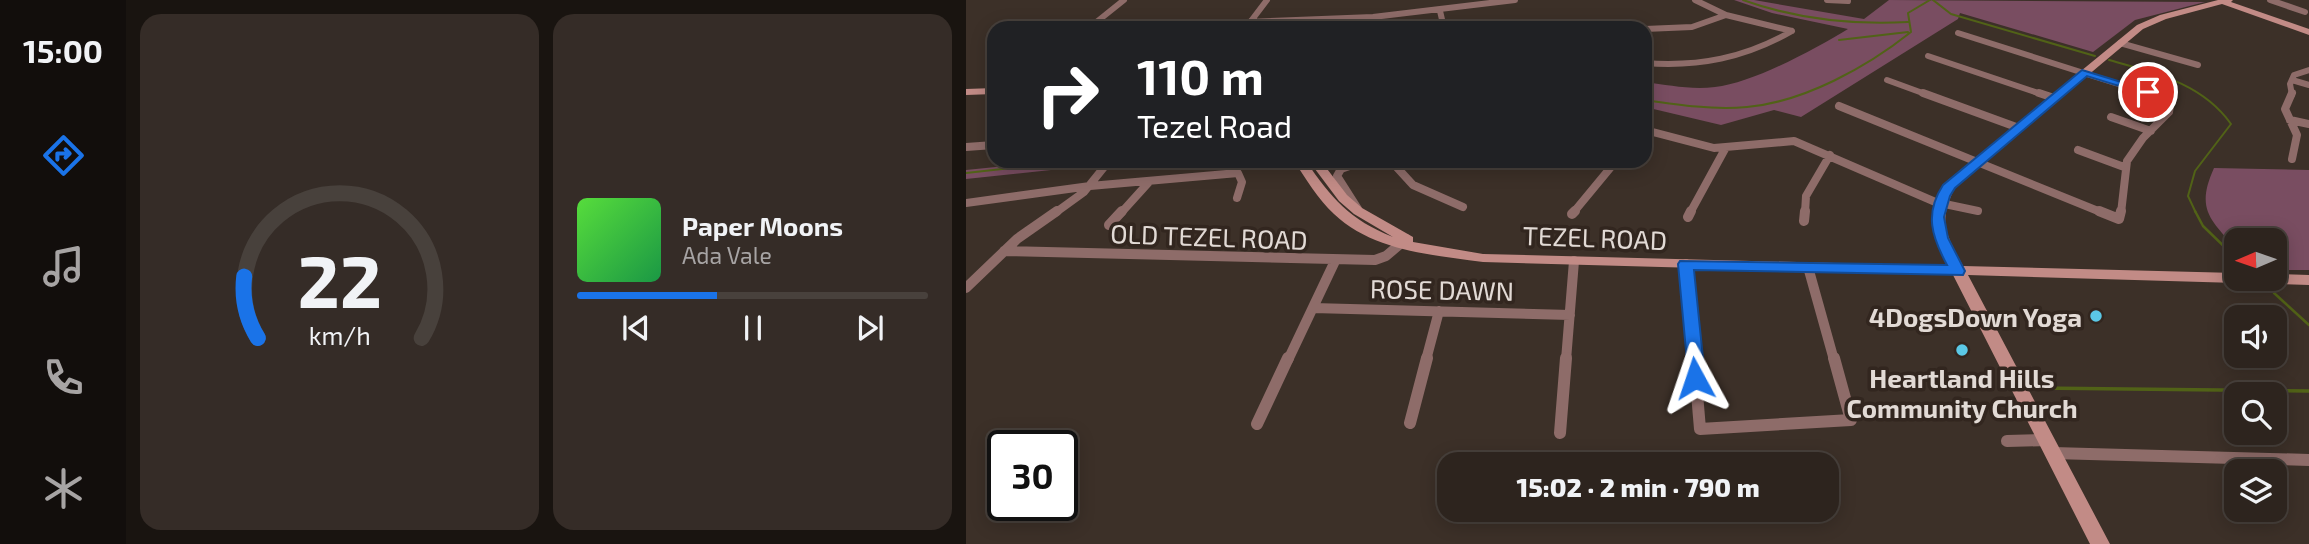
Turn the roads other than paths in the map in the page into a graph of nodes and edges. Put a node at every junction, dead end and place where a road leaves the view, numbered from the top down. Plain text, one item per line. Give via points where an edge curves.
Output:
1 (1124, 0) edge
2 (1267, 0) edge
3 (1515, 0) edge
4 (1695, 0) edge
5 (1827, 0) edge
6 (2270, 0) edge
7 (1848, 1) edge
8 (2223, 1) edge
9 (1440, 11) junction
10 (2305, 12) dead end
11 (1726, 15) junction
12 (1097, 21) edge
13 (1251, 21) edge
14 (1303, 21) edge
15 (1442, 21) edge
16 (1652, 29) edge
17 (2309, 32) edge
18 (1958, 33) dead end
19 (2120, 43) junction
20 (1928, 56) dead end
21 (1652, 64) edge
22 (2198, 65) dead end
23 (2309, 70) edge
24 (2086, 72) junction
25 (1887, 80) dead end
26 (2292, 80) junction
27 (2309, 85) edge
28 (987, 93) edge
29 (966, 94) edge
30 (2054, 98) junction
31 (1839, 106) dead end
32 (2111, 117) dead end
33 (2290, 120) junction
34 (2309, 124) edge
35 (2019, 128) junction
36 (2151, 131) junction
37 (1652, 132) edge
38 (987, 146) edge
39 (966, 147) edge
40 (1725, 149) junction
41 (2078, 150) dead end
42 (1830, 155) junction
43 (2292, 159) dead end
44 (1978, 162) junction
45 (2124, 167) junction
46 (1104, 168) edge
47 (1305, 168) edge
48 (1320, 168) edge
49 (1344, 168) edge
50 (1396, 168) edge
51 (1610, 168) edge
52 (1149, 182) junction
53 (1090, 186) junction
54 (1237, 198) dead end
55 (966, 203) edge
56 (1940, 203) junction
57 (1463, 207) dead end
58 (1978, 211) dead end
59 (1359, 212) junction
60 (1572, 214) dead end
61 (1688, 217) dead end
62 (1804, 221) dead end
63 (1110, 225) dead end
64 (1408, 242) junction
65 (1004, 251) junction
66 (1335, 261) junction
67 (1574, 261) junction
68 (1686, 264) junction
69 (1808, 267) junction
70 (1957, 271) junction
71 (2224, 278) edge
72 (2287, 279) edge
73 (2309, 280) edge
74 (966, 288) edge
75 (1313, 309) junction
76 (1439, 312) junction
77 (1570, 315) junction
78 (1410, 423) dead end
79 (1257, 424) dead end
80 (1560, 433) dead end
81 (2007, 441) dead end
82 (2050, 447) junction
83 (2309, 460) edge
84 (2100, 544) edge

1 - 12 street
2 - 13 street
3 - 9 street
4 - 11 street
5 - 7 street
6 - 10 street
8 - 17 street
8 - 19 street via 2147,23
9 - 14 street
9 - 15 street
11 - 16 street via 1692,27
11 - 21 street via 1792,32 1717,64
18 - 24 street
19 - 22 street
19 - 24 street
20 - 30 street
23 - 26 street
24 - 30 street
24 - 36 street via 2164,99 2170,109
25 - 35 street
26 - 27 street
26 - 33 street via 2293,97 2285,109
28 - 29 street
30 - 35 street
31 - 44 street
32 - 36 street
33 - 34 street
33 - 43 street via 2297,135
35 - 44 street
36 - 45 street
37 - 40 street
38 - 39 street
40 - 42 street via 1780,140
40 - 61 street
41 - 45 street
42 - 56 street
42 - 62 street via 1807,196
44 - 45 street via 2119,219
44 - 56 street via 1950,185
46 - 53 street
47 - 64 street, TEZEL ROAD via 1352,223 1384,240
48 - 59 street, TEZEL ROAD
49 - 59 street via 1336,176
50 - 57 street via 1421,190
51 - 60 street
52 - 53 street
52 - 54 street via 1238,173 1242,182
52 - 63 street
53 - 55 street
53 - 65 street
56 - 58 street
56 - 70 street via 1939,231
59 - 64 street, TEZEL ROAD
64 - 66 street, OLD TEZEL ROAD via 1375,260
64 - 67 street, TEZEL ROAD via 1483,258
65 - 66 street, OLD TEZEL ROAD
65 - 74 street
66 - 75 street
67 - 68 street, TEZEL ROAD
67 - 77 street
68 - 69 street, TEZEL ROAD
68 - 69 street via 1700,429 1851,420
69 - 70 street, TEZEL ROAD
70 - 71 street, TEZEL ROAD
70 - 82 street
72 - 73 street
75 - 76 street, ROSE DAWN
75 - 79 street
76 - 77 street, ROSE DAWN
76 - 78 street
77 - 80 street
81 - 82 street
82 - 83 street
82 - 84 street

